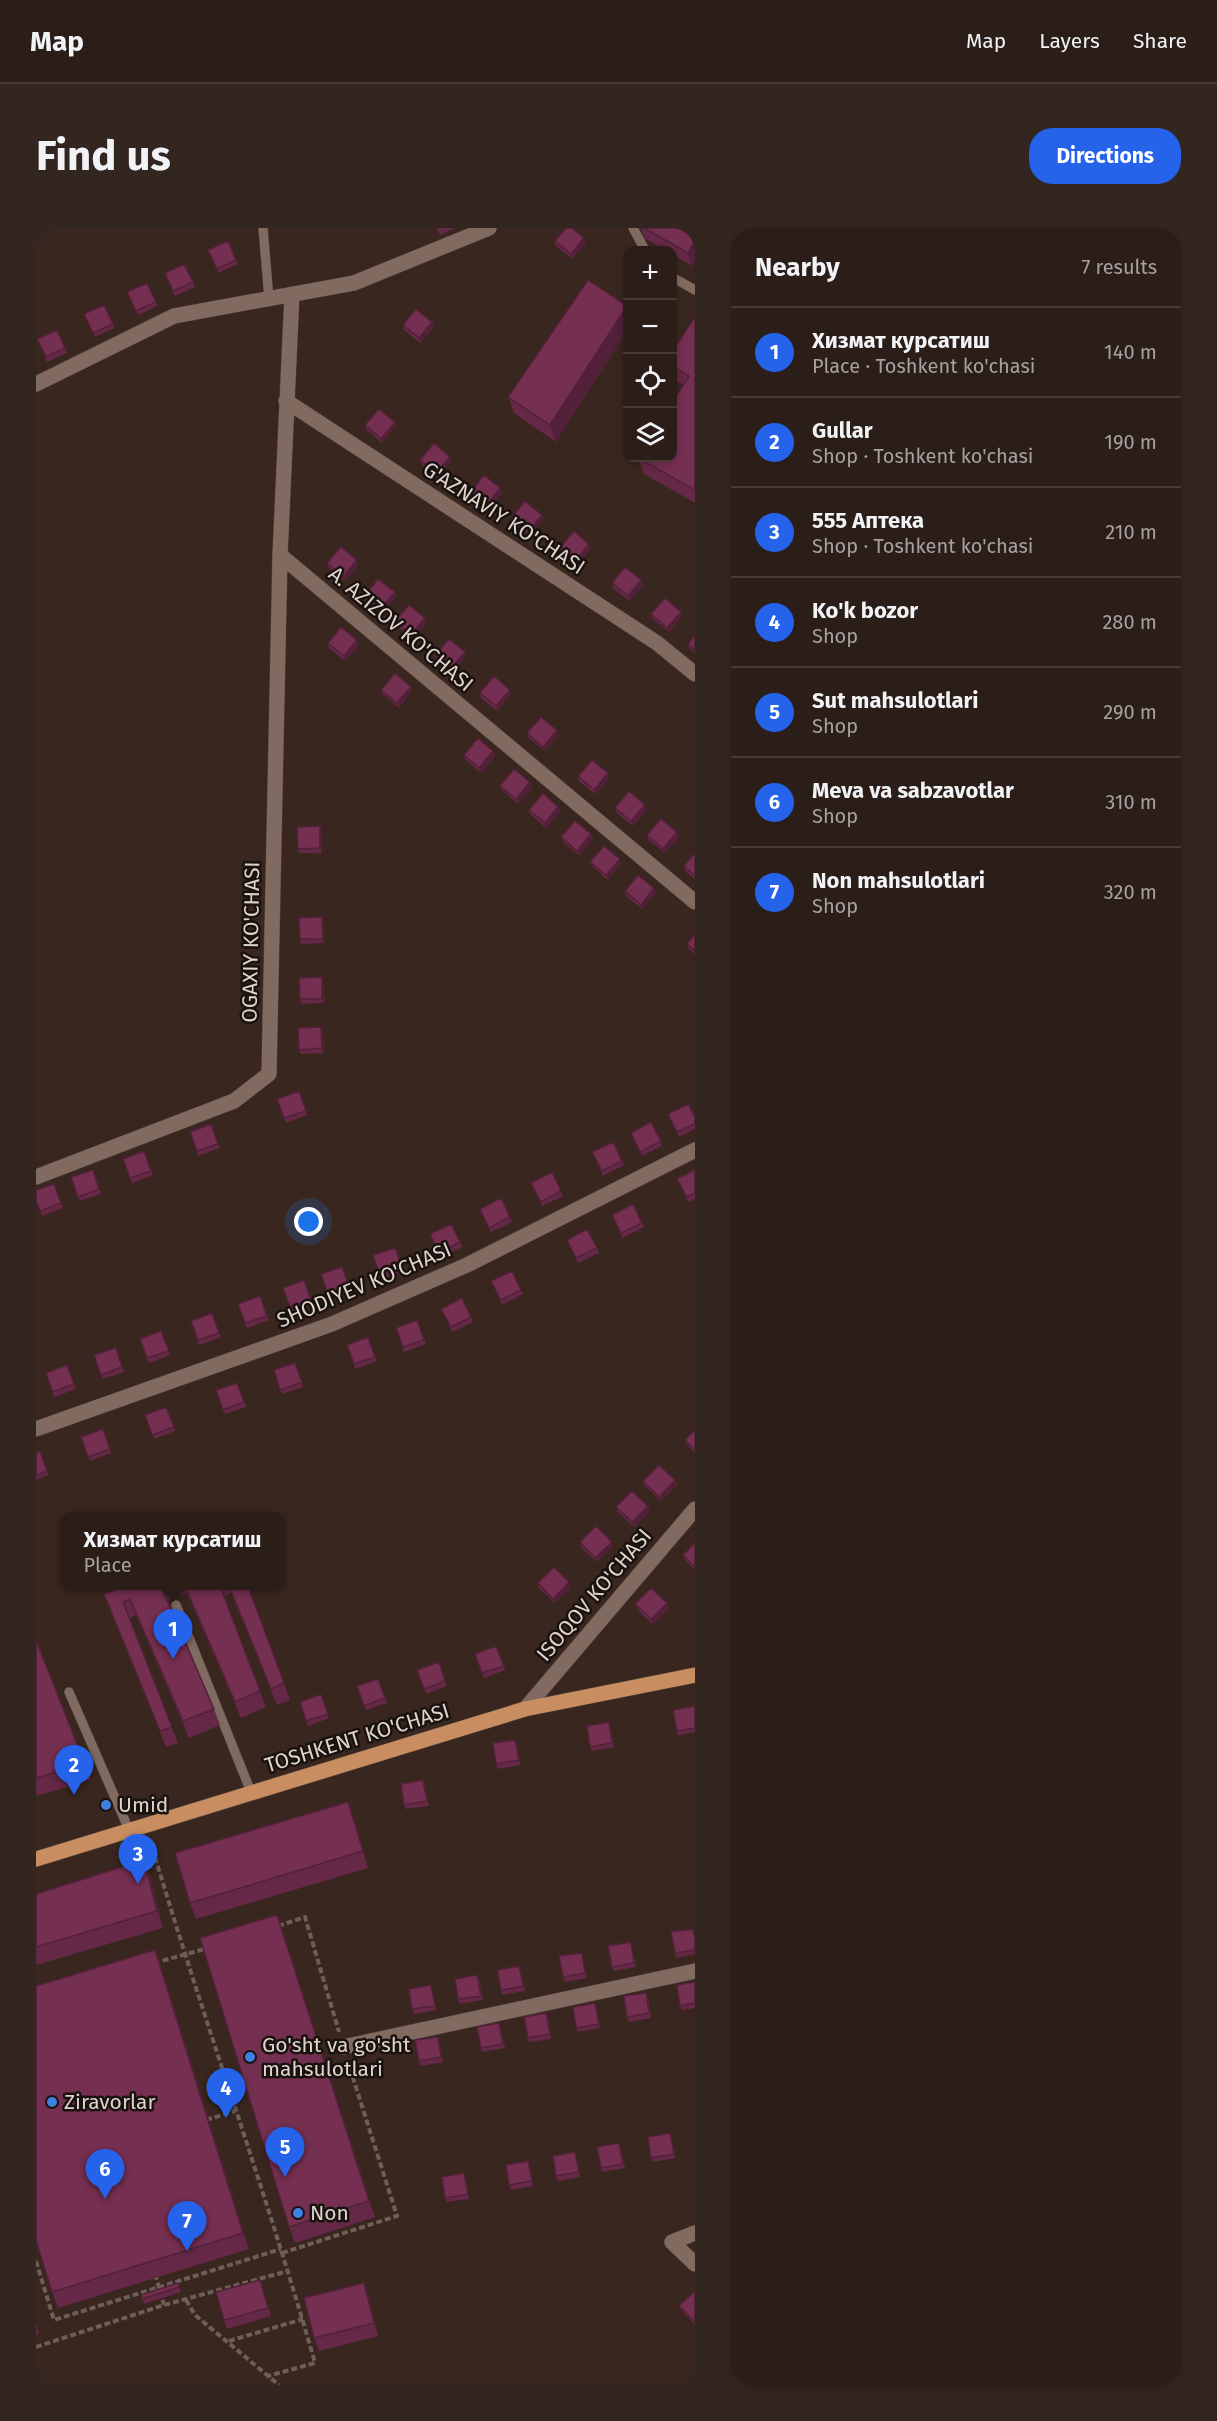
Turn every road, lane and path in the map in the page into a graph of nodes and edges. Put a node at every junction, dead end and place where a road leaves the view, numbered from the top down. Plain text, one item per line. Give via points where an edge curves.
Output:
1 (263, 228) edge
2 (489, 228) edge
3 (633, 228) edge
4 (643, 246) edge
5 (677, 280) edge
6 (695, 290) edge
7 (292, 294) junction
8 (268, 298) junction
9 (36, 384) edge
10 (286, 401) junction
11 (280, 555) junction
12 (695, 674) edge
13 (695, 902) edge
14 (695, 1150) edge
15 (36, 1177) edge
16 (36, 1430) edge
17 (695, 1509) edge
18 (176, 1605) dead end
19 (695, 1676) edge
20 (69, 1692) dead end
21 (525, 1709) junction
22 (250, 1792) junction
23 (146, 1825) junction
24 (129, 1830) junction
25 (36, 1859) edge
26 (272, 1928) edge
27 (217, 1945) edge
28 (184, 1955) junction
29 (153, 1964) edge
30 (695, 1971) edge
31 (343, 2047) junction
32 (235, 2111) junction
33 (203, 2120) edge
34 (695, 2233) edge
35 (282, 2251) junction
36 (36, 2261) edge
37 (695, 2264) edge
38 (152, 2265) edge
39 (288, 2271) junction
40 (158, 2286) junction
41 (186, 2300) junction
42 (164, 2305) junction
43 (303, 2319) junction
44 (228, 2342) junction
45 (36, 2347) edge
46 (268, 2376) junction
47 (279, 2385) edge

1 - 8 lane
2 - 7 street via 354,283
3 - 4 lane
5 - 6 lane
7 - 8 street
7 - 10 street
8 - 9 street via 174,316
10 - 11 street
10 - 12 street, G'AZNAVIY KO'CHASI via 657,643
11 - 13 street, A. AZIZOV KO'CHASI
11 - 15 street, OGAXIY KO'CHASI via 269,1074 234,1101
14 - 16 street, SHODIYEV KO'CHASI via 467,1265 332,1324
17 - 21 street, ISOQOV KO'CHASI
18 - 22 lane
19 - 21 main road, TOSHKENT KO'CHASI
20 - 24 lane
21 - 22 main road, TOSHKENT KO'CHASI
22 - 23 main road, TOSHKENT KO'CHASI
23 - 24 main road, TOSHKENT KO'CHASI
23 - 28 path
24 - 25 main road, TOSHKENT KO'CHASI
26 - 31 path via 305,1917
27 - 28 path
28 - 29 path
28 - 32 path
30 - 31 street
31 - 35 path via 397,2216
32 - 33 path
32 - 35 path
34 - 37 street via 672,2242
35 - 39 path
35 - 40 path
36 - 40 path via 54,2320
38 - 40 path
39 - 41 path
39 - 43 path
40 - 42 path
41 - 42 path
41 - 44 path via 195,2315
42 - 45 path
43 - 44 path
43 - 46 path via 315,2363
44 - 46 path
46 - 47 path

